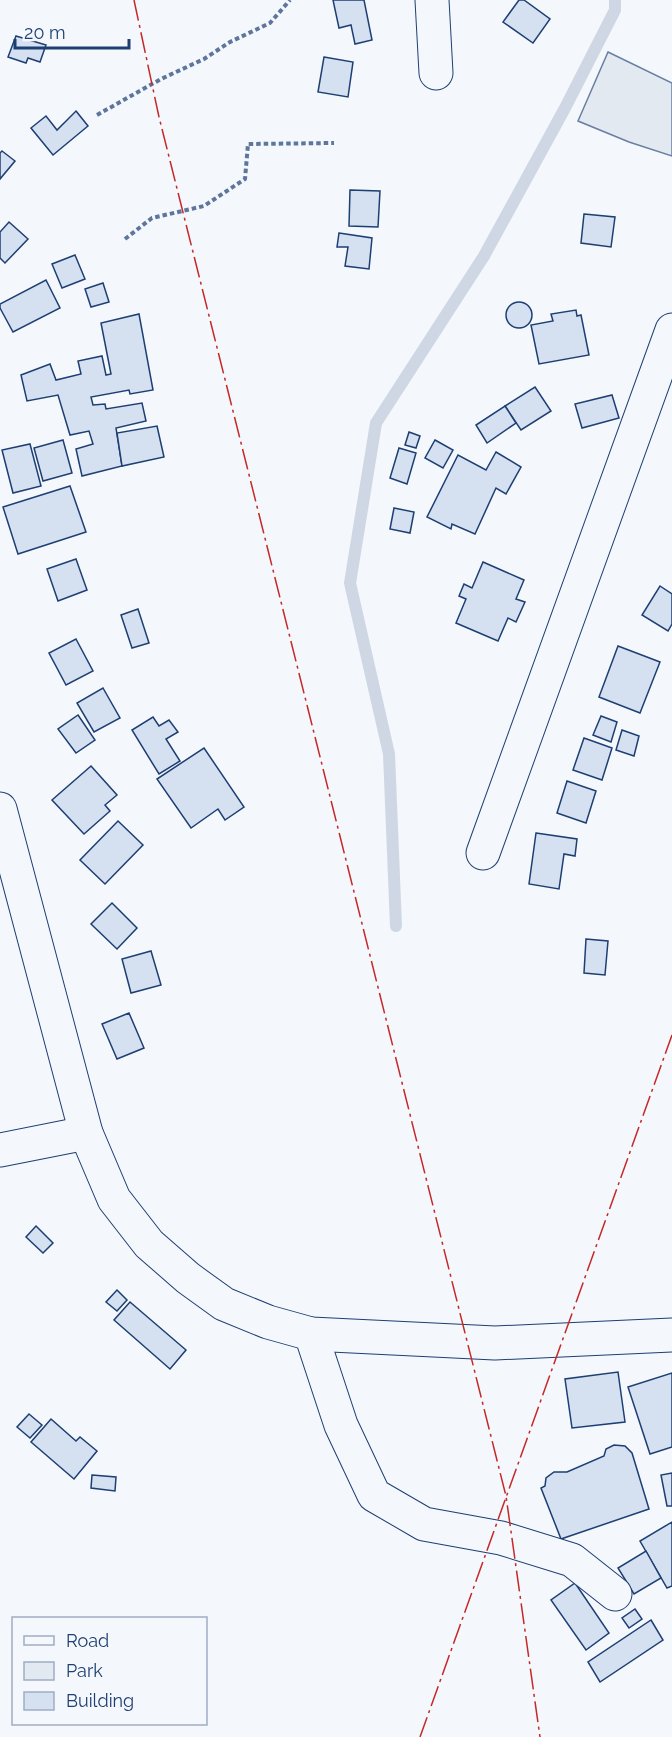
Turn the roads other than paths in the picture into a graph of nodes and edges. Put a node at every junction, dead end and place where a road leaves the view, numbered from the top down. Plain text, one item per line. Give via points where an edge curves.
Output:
1 (432, 0) edge
2 (436, 73) dead end
3 (672, 330) edge
4 (0, 810) edge
5 (483, 852) dead end
6 (86, 1133) junction
7 (0, 1150) edge
8 (311, 1334) junction
9 (672, 1335) edge
10 (615, 1594) dead end

1 - 2 street
3 - 5 street
4 - 6 street
6 - 7 street
6 - 8 street via 114,1199 149,1244 224,1304
8 - 9 street via 495,1343
8 - 10 street via 341,1425 374,1495 424,1524 501,1538 572,1560

